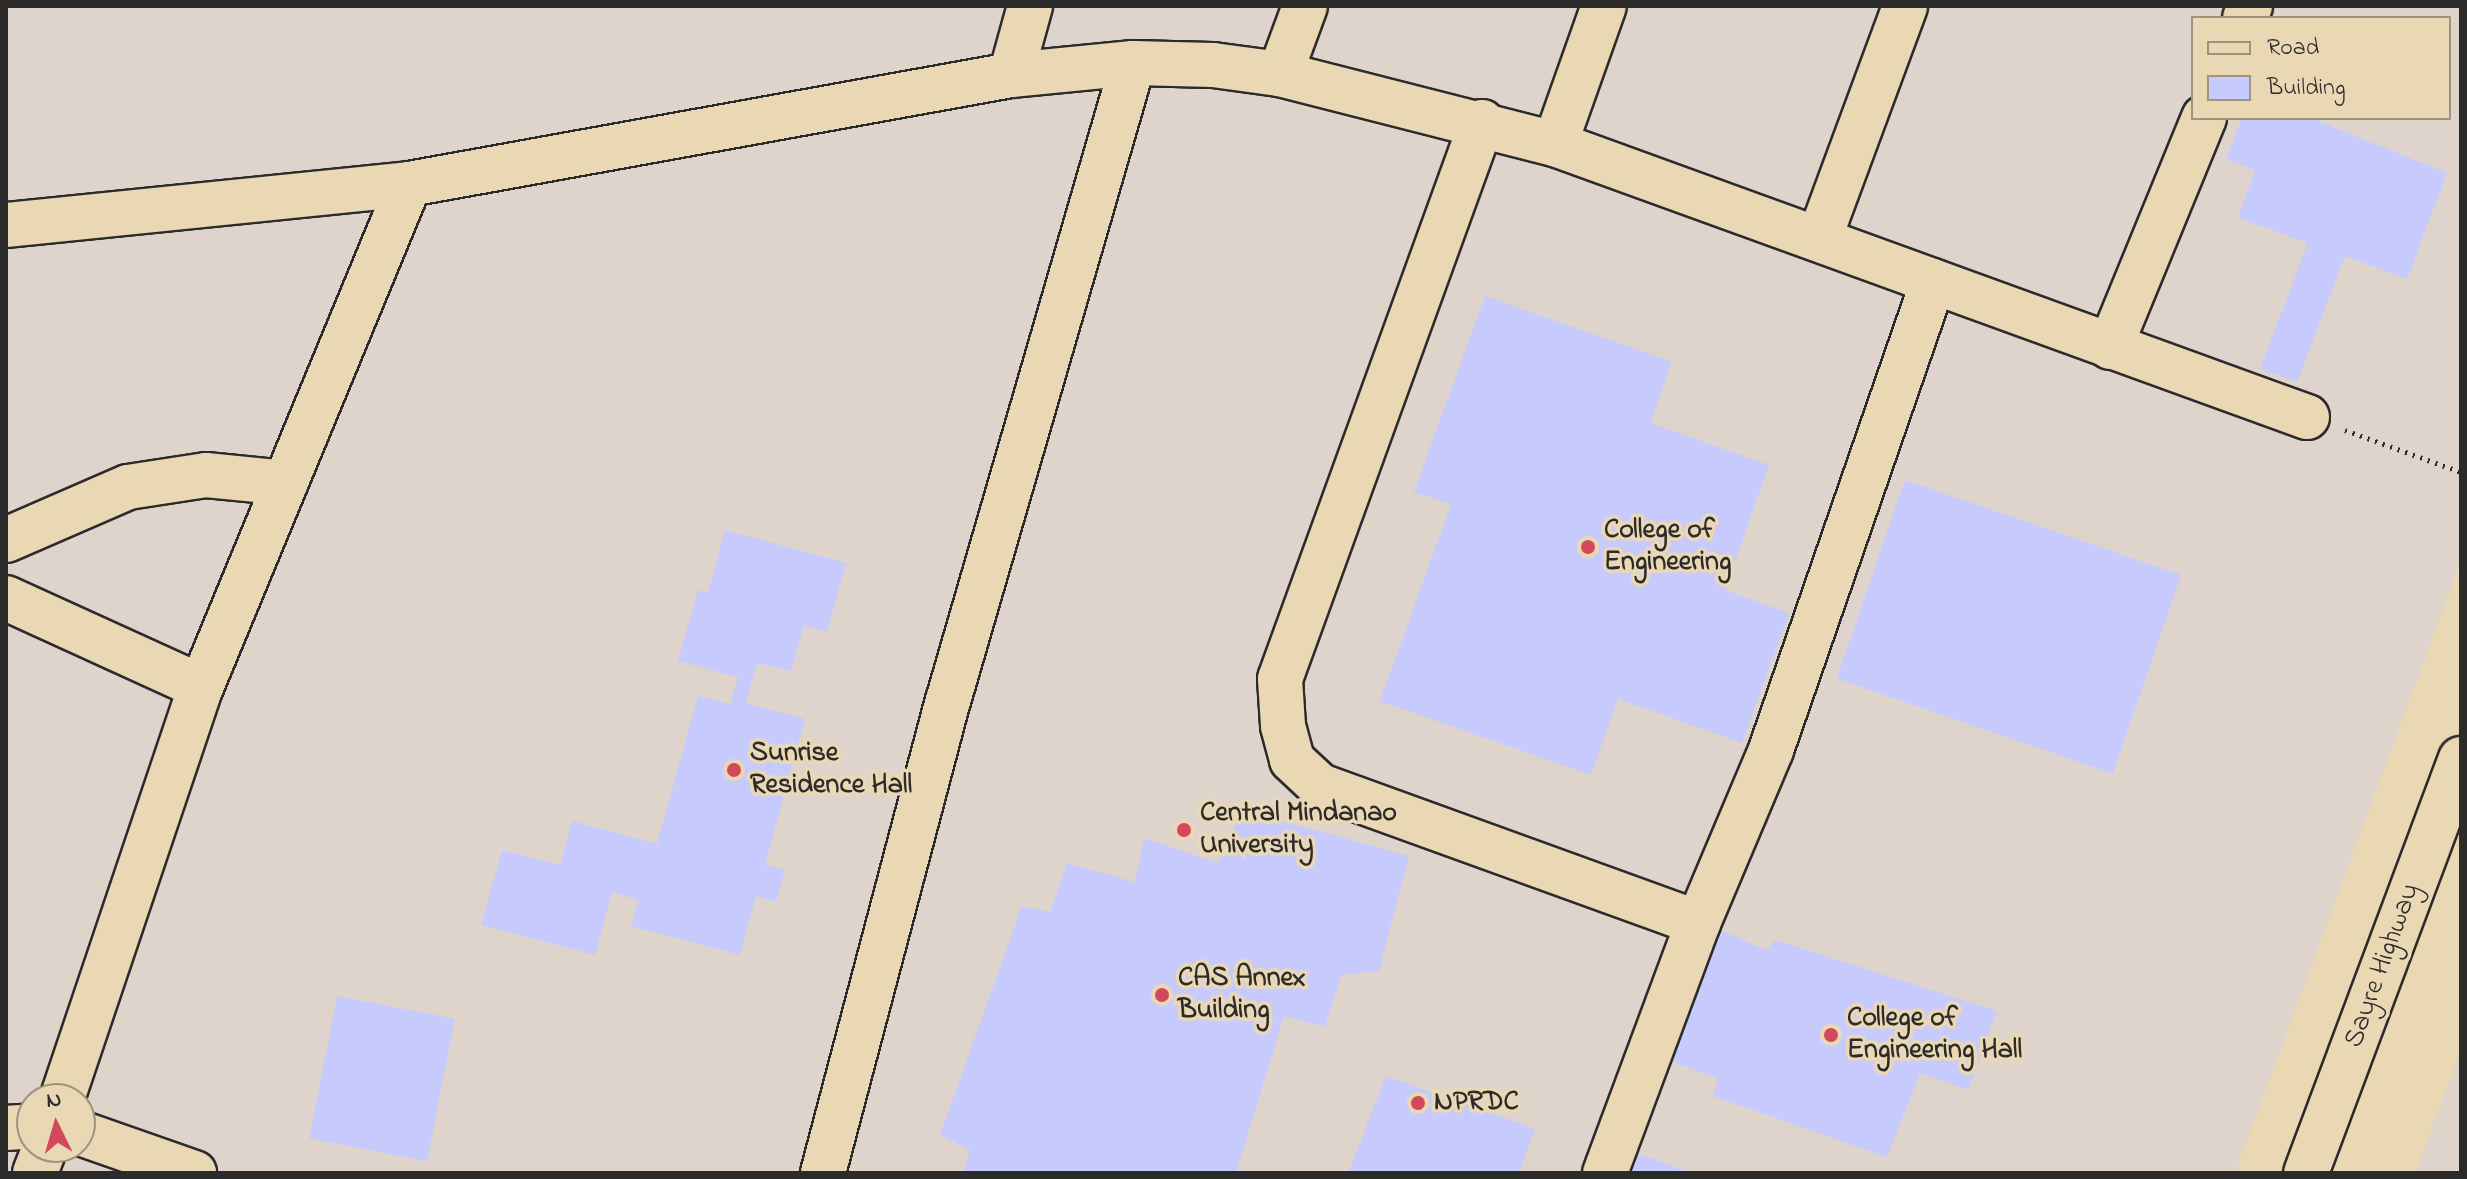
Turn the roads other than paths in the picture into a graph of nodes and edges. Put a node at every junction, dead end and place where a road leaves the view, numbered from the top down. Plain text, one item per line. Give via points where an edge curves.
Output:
1 (1030, 6) edge
2 (1305, 6) edge
3 (1604, 6) edge
4 (1905, 6) edge
5 (1133, 63) junction
6 (1280, 74) junction
7 (1011, 75) junction
8 (2203, 120) edge
9 (1482, 122) junction
10 (1555, 144) junction
11 (409, 184) junction
12 (6, 225) edge
13 (1819, 239) junction
14 (1933, 281) junction
15 (2110, 347) junction
16 (2307, 417) road end
17 (286, 483) junction
18 (18, 533) edge
19 (6, 598) edge
20 (49, 615) junction
21 (201, 687) junction
22 (2461, 759) edge
23 (1698, 923) junction
24 (67, 1083) edge
25 (96, 1139) edge
26 (194, 1173) edge
27 (823, 1173) edge
28 (1605, 1173) edge
29 (2306, 1173) edge

1 - 7 main road
2 - 6 main road
3 - 10 main road
4 - 13 main road
5 - 6 main road
5 - 7 main road
5 - 27 main road via 948,701
6 - 9 main road
7 - 11 main road
8 - 15 main road
9 - 10 main road
9 - 23 main road via 1280,679 1292,760 1320,786
10 - 13 main road
11 - 12 main road
11 - 17 main road
13 - 14 main road
14 - 15 main road
14 - 23 main road via 1771,750
15 - 16 main road
17 - 18 main road via 206,475 128,487
17 - 21 main road
18 - 20 main road via 29,581
19 - 20 main road
20 - 21 main road
21 - 24 main road
22 - 29 main road, Sayre Highway
23 - 28 main road
25 - 26 main road

